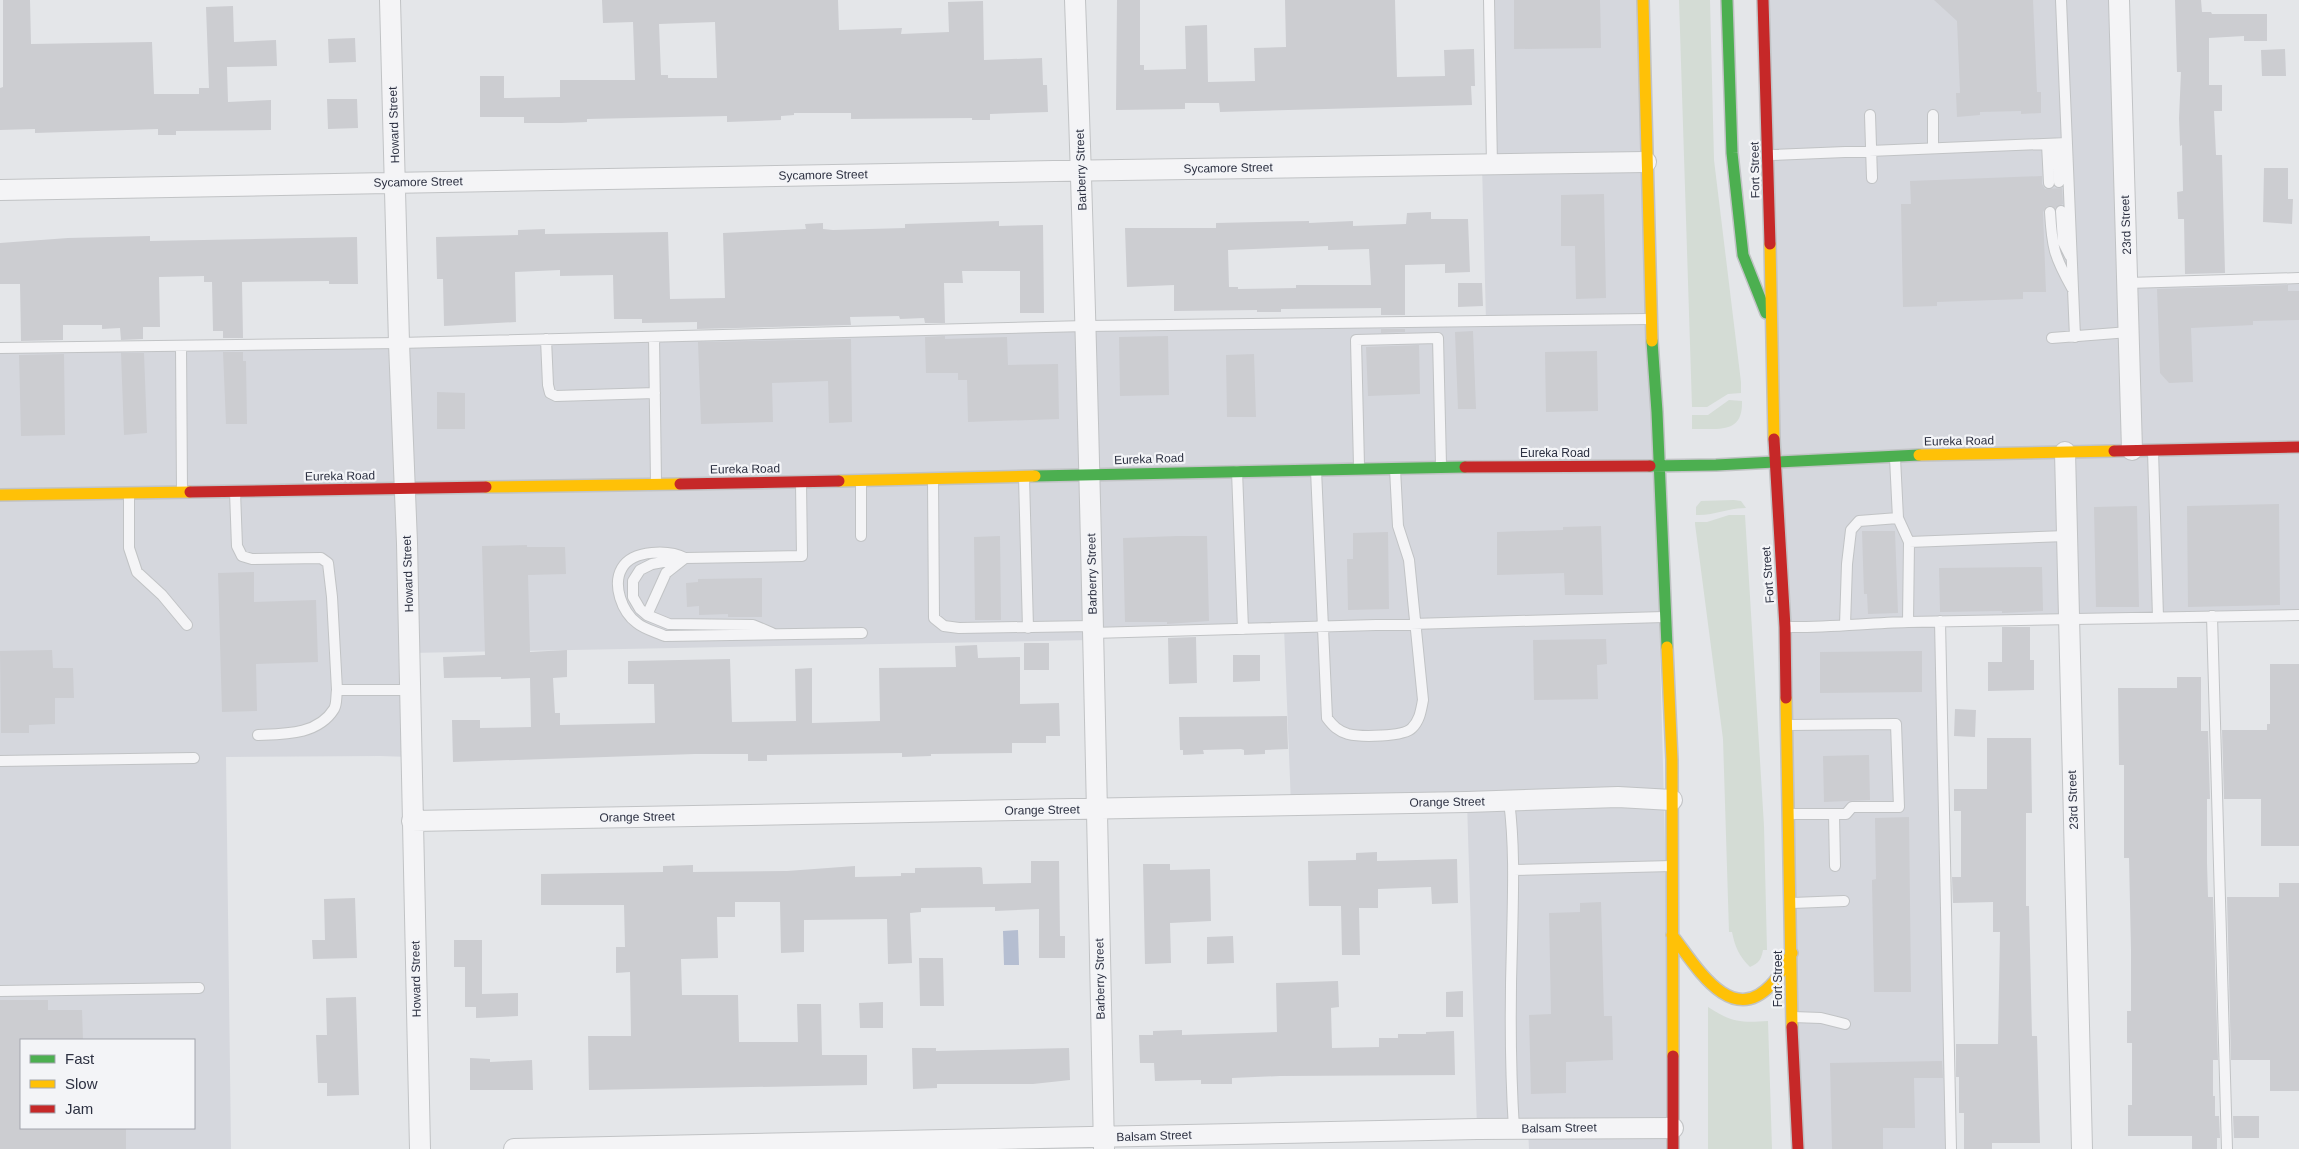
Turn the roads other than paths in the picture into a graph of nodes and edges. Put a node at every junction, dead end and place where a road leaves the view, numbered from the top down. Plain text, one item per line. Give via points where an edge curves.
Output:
1 (390, 0) edge
2 (1075, 0) edge
3 (1489, 0) edge
4 (1643, 0) edge
5 (1727, 0) edge
6 (1763, 0) edge
7 (2061, 0) edge
8 (2119, 0) edge
9 (1870, 115) dead end
10 (1933, 116) dead end
11 (2057, 144) junction
12 (1933, 148) junction
13 (1871, 150) junction
14 (1769, 156) junction
15 (1646, 162) junction
16 (1492, 165) junction
17 (1081, 170) junction
18 (1872, 178) dead end
19 (395, 183) junction
20 (2054, 183) dead end
21 (0, 190) edge
22 (2072, 262) junction
23 (2299, 278) edge
24 (2127, 283) junction
25 (2073, 291) junction
26 (1650, 319) junction
27 (1086, 326) junction
28 (1772, 329) junction
29 (2128, 332) junction
30 (654, 337) junction
31 (2075, 337) junction
32 (2052, 338) dead end
33 (546, 339) junction
34 (399, 343) junction
35 (181, 346) junction
36 (0, 348) edge
37 (655, 393) junction
38 (2299, 447) edge
39 (2132, 450) junction
40 (2153, 450) junction
41 (2065, 452) junction
42 (1895, 456) junction
43 (1774, 464) junction
44 (1441, 466) junction
45 (1658, 466) junction
46 (1359, 468) junction
47 (1395, 468) junction
48 (1316, 469) junction
49 (1237, 470) junction
50 (1090, 475) junction
51 (1024, 477) junction
52 (933, 479) junction
53 (861, 480) junction
54 (801, 482) junction
55 (656, 484) junction
56 (405, 488) junction
57 (236, 491) junction
58 (182, 492) junction
59 (129, 493) junction
60 (0, 495) edge
61 (1898, 518) junction
62 (861, 536) dead end
63 (2066, 536) junction
64 (1910, 542) junction
65 (685, 558) junction
66 (648, 615) junction
67 (2299, 615) edge
68 (2212, 616) junction
69 (1666, 617) junction
70 (2158, 617) junction
71 (2068, 618) junction
72 (1940, 621) junction
73 (1908, 622) junction
74 (1845, 624) junction
75 (188, 625) dead end
76 (1417, 626) junction
77 (1322, 627) junction
78 (1785, 627) junction
79 (1028, 628) junction
80 (1092, 629) junction
81 (1243, 629) junction
82 (862, 633) dead end
83 (776, 635) junction
84 (337, 690) junction
85 (410, 690) junction
86 (1787, 725) junction
87 (258, 735) dead end
88 (194, 758) dead end
89 (0, 761) edge
90 (1672, 800) junction
91 (1509, 801) junction
92 (1096, 809) junction
93 (1789, 814) junction
94 (1834, 814) junction
95 (412, 820) junction
96 (1672, 866) junction
97 (1835, 866) dead end
98 (1513, 870) junction
99 (1844, 901) dead end
100 (1791, 903) junction
101 (1672, 935) junction
102 (1792, 953) junction
103 (199, 988) dead end
104 (0, 991) edge
105 (1792, 1016) junction
106 (1845, 1024) dead end
107 (1673, 1128) junction
108 (1514, 1129) junction
109 (1104, 1144) edge
110 (420, 1149) edge
111 (514, 1149) edge
112 (1673, 1149) edge
113 (1798, 1149) edge
114 (1951, 1149) edge
115 (2082, 1149) edge
116 (2227, 1149) edge

1 - 19 street, Howard Street
2 - 17 street, Barberry Street
3 - 16 lane
4 - 15 main road
5 - 28 main road via 1732,153 1742,255
6 - 14 main road, Fort Street
7 - 11 lane
8 - 24 street, 23rd Street
9 - 13 lane
10 - 12 lane
11 - 12 lane
11 - 20 lane
11 - 22 lane
12 - 13 lane
13 - 14 lane
13 - 18 lane
14 - 28 main road, Fort Street
15 - 16 street, Sycamore Street
15 - 26 main road
16 - 17 street, Sycamore Street
17 - 19 street, Sycamore Street
17 - 27 street, Barberry Street
19 - 21 street, Sycamore Street
19 - 34 street, Howard Street
22 - 25 lane
22 - 25 lane via 2063,242 2056,211 2052,242 2056,261
23 - 24 lane
24 - 29 street, 23rd Street
25 - 31 lane
26 - 27 lane
26 - 45 main road
27 - 30 lane
27 - 50 street, Barberry Street
28 - 43 main road, Fort Street
29 - 31 lane
29 - 39 street, 23rd Street
30 - 33 lane
30 - 37 lane
31 - 32 lane
33 - 34 lane
33 - 37 lane via 548,385 556,396
34 - 35 lane
34 - 56 street, Howard Street
35 - 36 lane
35 - 58 lane
37 - 55 lane
38 - 40 main road, Eureka Road
39 - 40 main road, Eureka Road
39 - 41 main road, Eureka Road
40 - 70 lane
41 - 42 main road, Eureka Road
41 - 63 street, 23rd Street
42 - 43 main road, Eureka Road
42 - 61 lane
43 - 45 main road, Eureka Road
43 - 78 main road, Fort Street
44 - 45 main road, Eureka Road
44 - 46 lane via 1438,338 1356,340
44 - 47 main road, Eureka Road
45 - 69 main road
46 - 47 main road, Eureka Road
46 - 48 main road, Eureka Road
47 - 76 lane via 1398,526 1409,560
48 - 49 main road, Eureka Road
48 - 77 lane
49 - 50 main road, Eureka Road
49 - 81 lane
50 - 51 main road, Eureka Road
50 - 80 street, Barberry Street
51 - 52 main road, Eureka Road
51 - 79 lane
52 - 53 main road, Eureka Road
52 - 79 lane via 934,618 944,626 959,628
53 - 54 main road, Eureka Road
53 - 62 lane
54 - 55 main road, Eureka Road
54 - 65 lane via 802,556
55 - 56 main road, Eureka Road
56 - 57 main road, Eureka Road
56 - 85 street, Howard Street
57 - 58 main road, Eureka Road
57 - 84 lane via 237,546 242,556 252,559 321,558 328,563
58 - 59 main road, Eureka Road
59 - 60 main road, Eureka Road
59 - 75 lane via 129,548 137,572 162,594
61 - 64 lane
61 - 74 lane via 1860,521 1851,530
63 - 64 lane
63 - 71 street, 23rd Street
64 - 73 lane
65 - 66 lane via 666,573
65 - 66 lane via 652,564 636,576 633,597
65 - 83 lane via 674,552 651,553 635,557 622,567 618,581 620,597 625,611 638,624 665,636
66 - 83 lane via 669,624 753,625
67 - 68 lane
68 - 70 lane
68 - 116 lane
69 - 76 lane
69 - 90 main road
70 - 71 lane
71 - 72 lane
71 - 115 street, 23rd Street
72 - 73 lane
72 - 114 lane
73 - 74 lane
74 - 78 lane
76 - 77 lane
76 - 77 lane via 1423,700 1420,716 1411,729 1399,734 1349,734 1334,728 1327,718
77 - 81 lane
78 - 86 main road, Fort Street
79 - 80 lane
80 - 81 lane
80 - 92 street, Barberry Street
82 - 83 lane
84 - 85 lane
84 - 87 lane via 334,709 307,731
85 - 95 street, Howard Street
86 - 93 main road, Fort Street
86 - 94 lane via 1896,724 1899,807 1852,807 1846,814
88 - 89 lane
90 - 91 street, Orange Street via 1618,797
90 - 96 main road
91 - 92 street, Orange Street
91 - 98 lane
92 - 95 street, Orange Street
92 - 109 street, Barberry Street
93 - 94 lane
93 - 100 main road, Fort Street
94 - 97 lane
95 - 110 street, Howard Street
96 - 98 lane
96 - 101 main road
98 - 108 lane via 1510,1055
99 - 100 lane
100 - 102 main road, Fort Street
101 - 102 main road via 1712,983 1726,996 1738,1001 1751,999 1766,990
101 - 107 main road
102 - 105 main road, Fort Street
103 - 104 lane
105 - 106 lane
105 - 113 main road, Fort Street
107 - 108 street, Balsam Street
107 - 112 main road
108 - 109 street, Balsam Street
109 - 111 street, Balsam Street

